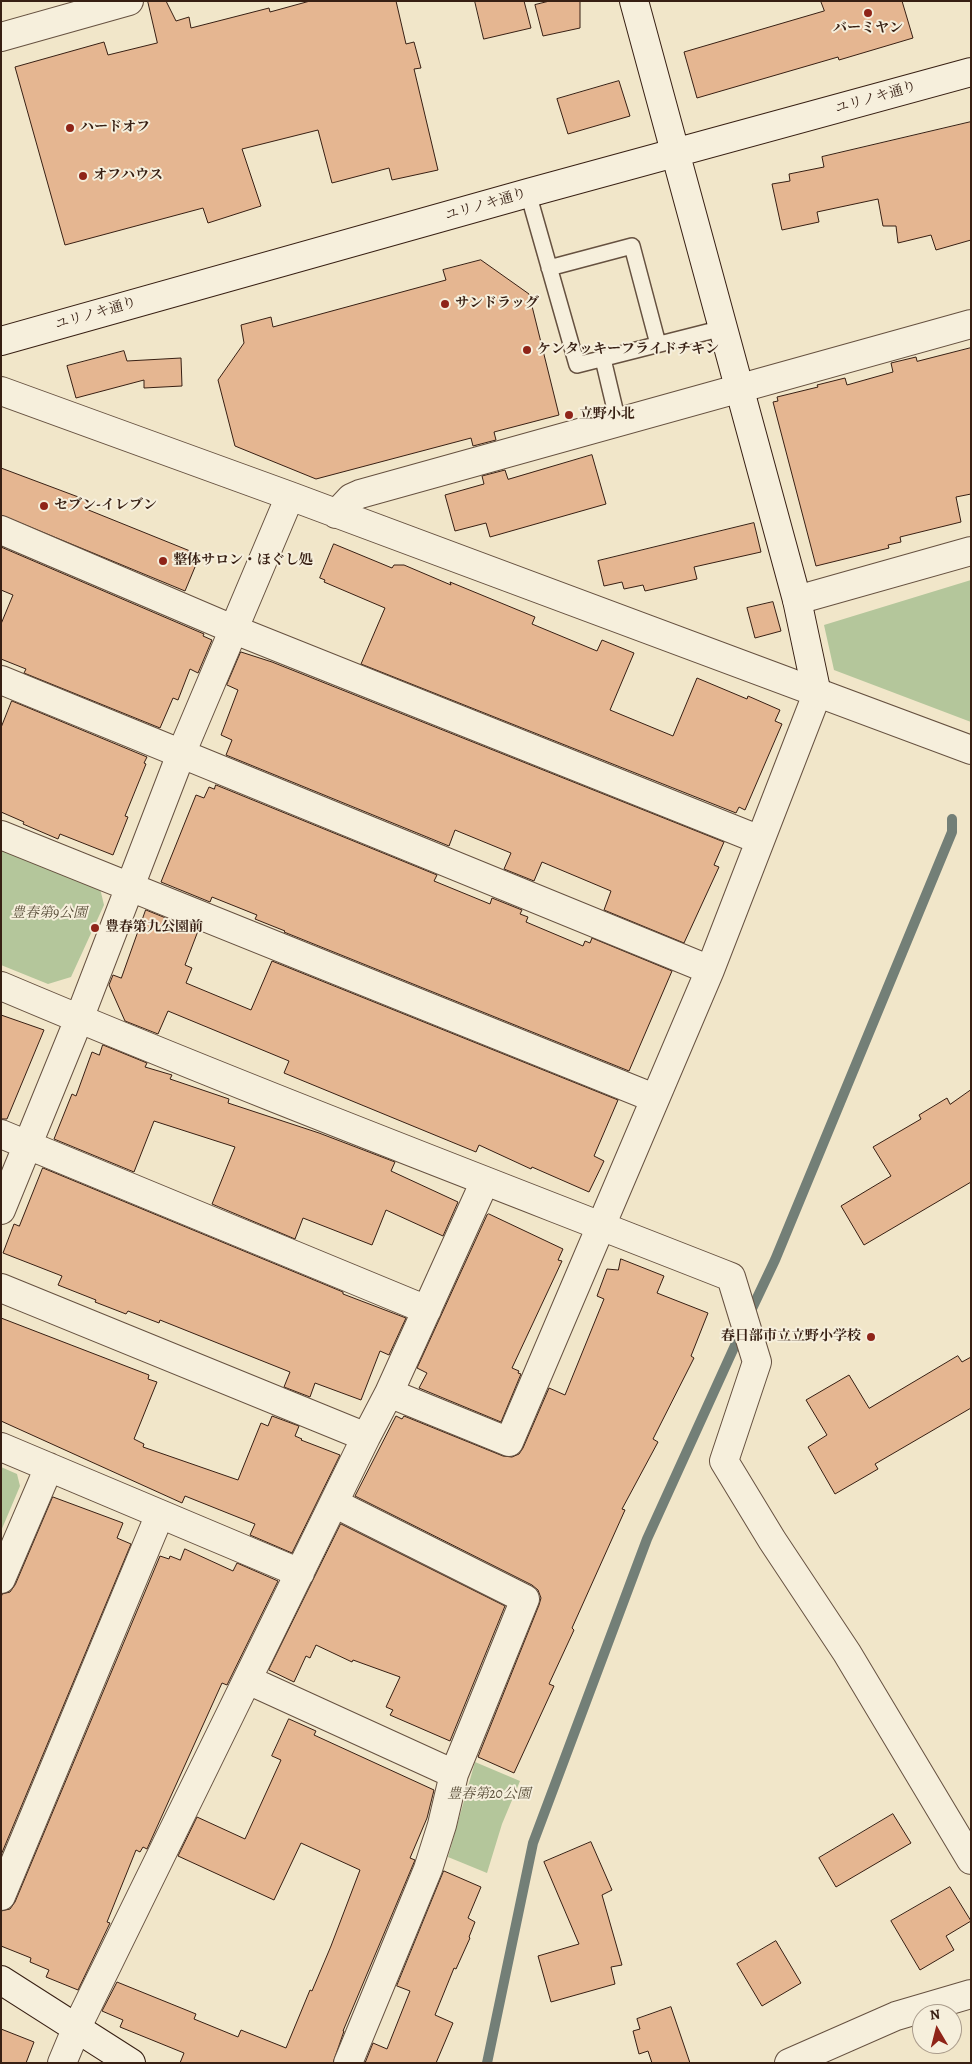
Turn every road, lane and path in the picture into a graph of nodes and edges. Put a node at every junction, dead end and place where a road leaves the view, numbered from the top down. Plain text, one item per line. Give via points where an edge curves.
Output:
1 (634, 1) edge
2 (112, 3) edge
3 (1, 37) edge
4 (971, 72) edge
5 (676, 153) junction
6 (528, 193) junction
7 (549, 268) junction
8 (971, 324) edge
9 (723, 328) junction
10 (1, 341) edge
11 (658, 344) junction
12 (602, 359) junction
13 (739, 389) junction
14 (1, 391) edge
15 (618, 422) junction
16 (290, 496) junction
17 (336, 514) junction
18 (1, 530) edge
19 (971, 551) edge
20 (797, 600) junction
21 (235, 630) junction
22 (1, 680) edge
23 (817, 694) junction
24 (971, 750) edge
25 (181, 754) junction
26 (1, 835) edge
27 (760, 840) junction
28 (130, 888) junction
29 (710, 970) junction
30 (1, 986) edge
31 (79, 1019) junction
32 (654, 1098) junction
33 (1, 1134) edge
34 (29, 1145) junction
35 (485, 1181) junction
36 (1, 1210) edge
37 (601, 1226) junction
38 (1, 1288) edge
39 (427, 1310) junction
40 (389, 1394) junction
41 (366, 1437) junction
42 (1, 1447) edge
43 (49, 1467) junction
44 (334, 1503) junction
45 (160, 1514) junction
46 (300, 1573) junction
47 (1, 1579) edge
48 (248, 1680) junction
49 (454, 1774) junction
50 (971, 1860) edge
51 (1, 1896) edge
52 (1, 1980) edge
53 (971, 1994) edge
54 (77, 2027) junction
55 (62, 2063) edge
56 (131, 2063) edge
57 (348, 2063) edge
58 (789, 2063) edge

1 - 5 street
2 - 3 street
4 - 5 street, ユリノキ通り
5 - 6 street, ユリノキ通り
5 - 9 street
6 - 7 lane
6 - 10 street, ユリノキ通り
7 - 11 lane via 632,246
7 - 12 lane via 577,365
8 - 13 street
9 - 11 lane
9 - 13 street
11 - 12 lane
12 - 15 lane
13 - 15 street
13 - 20 street
14 - 16 street
15 - 17 street via 360,494 351,498
16 - 17 street
16 - 21 street
17 - 23 street
18 - 21 street
19 - 20 street
20 - 23 street
21 - 25 street
21 - 27 street
22 - 25 street
23 - 24 street
23 - 27 street
25 - 28 street
25 - 29 street
26 - 28 street
27 - 29 street
28 - 31 street
28 - 32 street
29 - 32 street
30 - 31 street
31 - 34 street
31 - 35 street
32 - 37 street
33 - 34 street
34 - 36 street
34 - 39 street
35 - 37 street
35 - 39 street
37 - 40 street via 509,1442
37 - 50 street via 731,1277 756,1362 724,1461 847,1653
38 - 41 street
39 - 40 street
40 - 41 street
41 - 44 street
42 - 43 street
43 - 45 street
43 - 47 street
44 - 46 street
44 - 49 street via 525,1599
45 - 46 street
45 - 51 street
46 - 48 street
48 - 49 street
48 - 54 street
49 - 57 street via 428,1869
52 - 54 street
53 - 58 street via 896,2016
54 - 55 street
54 - 56 street

